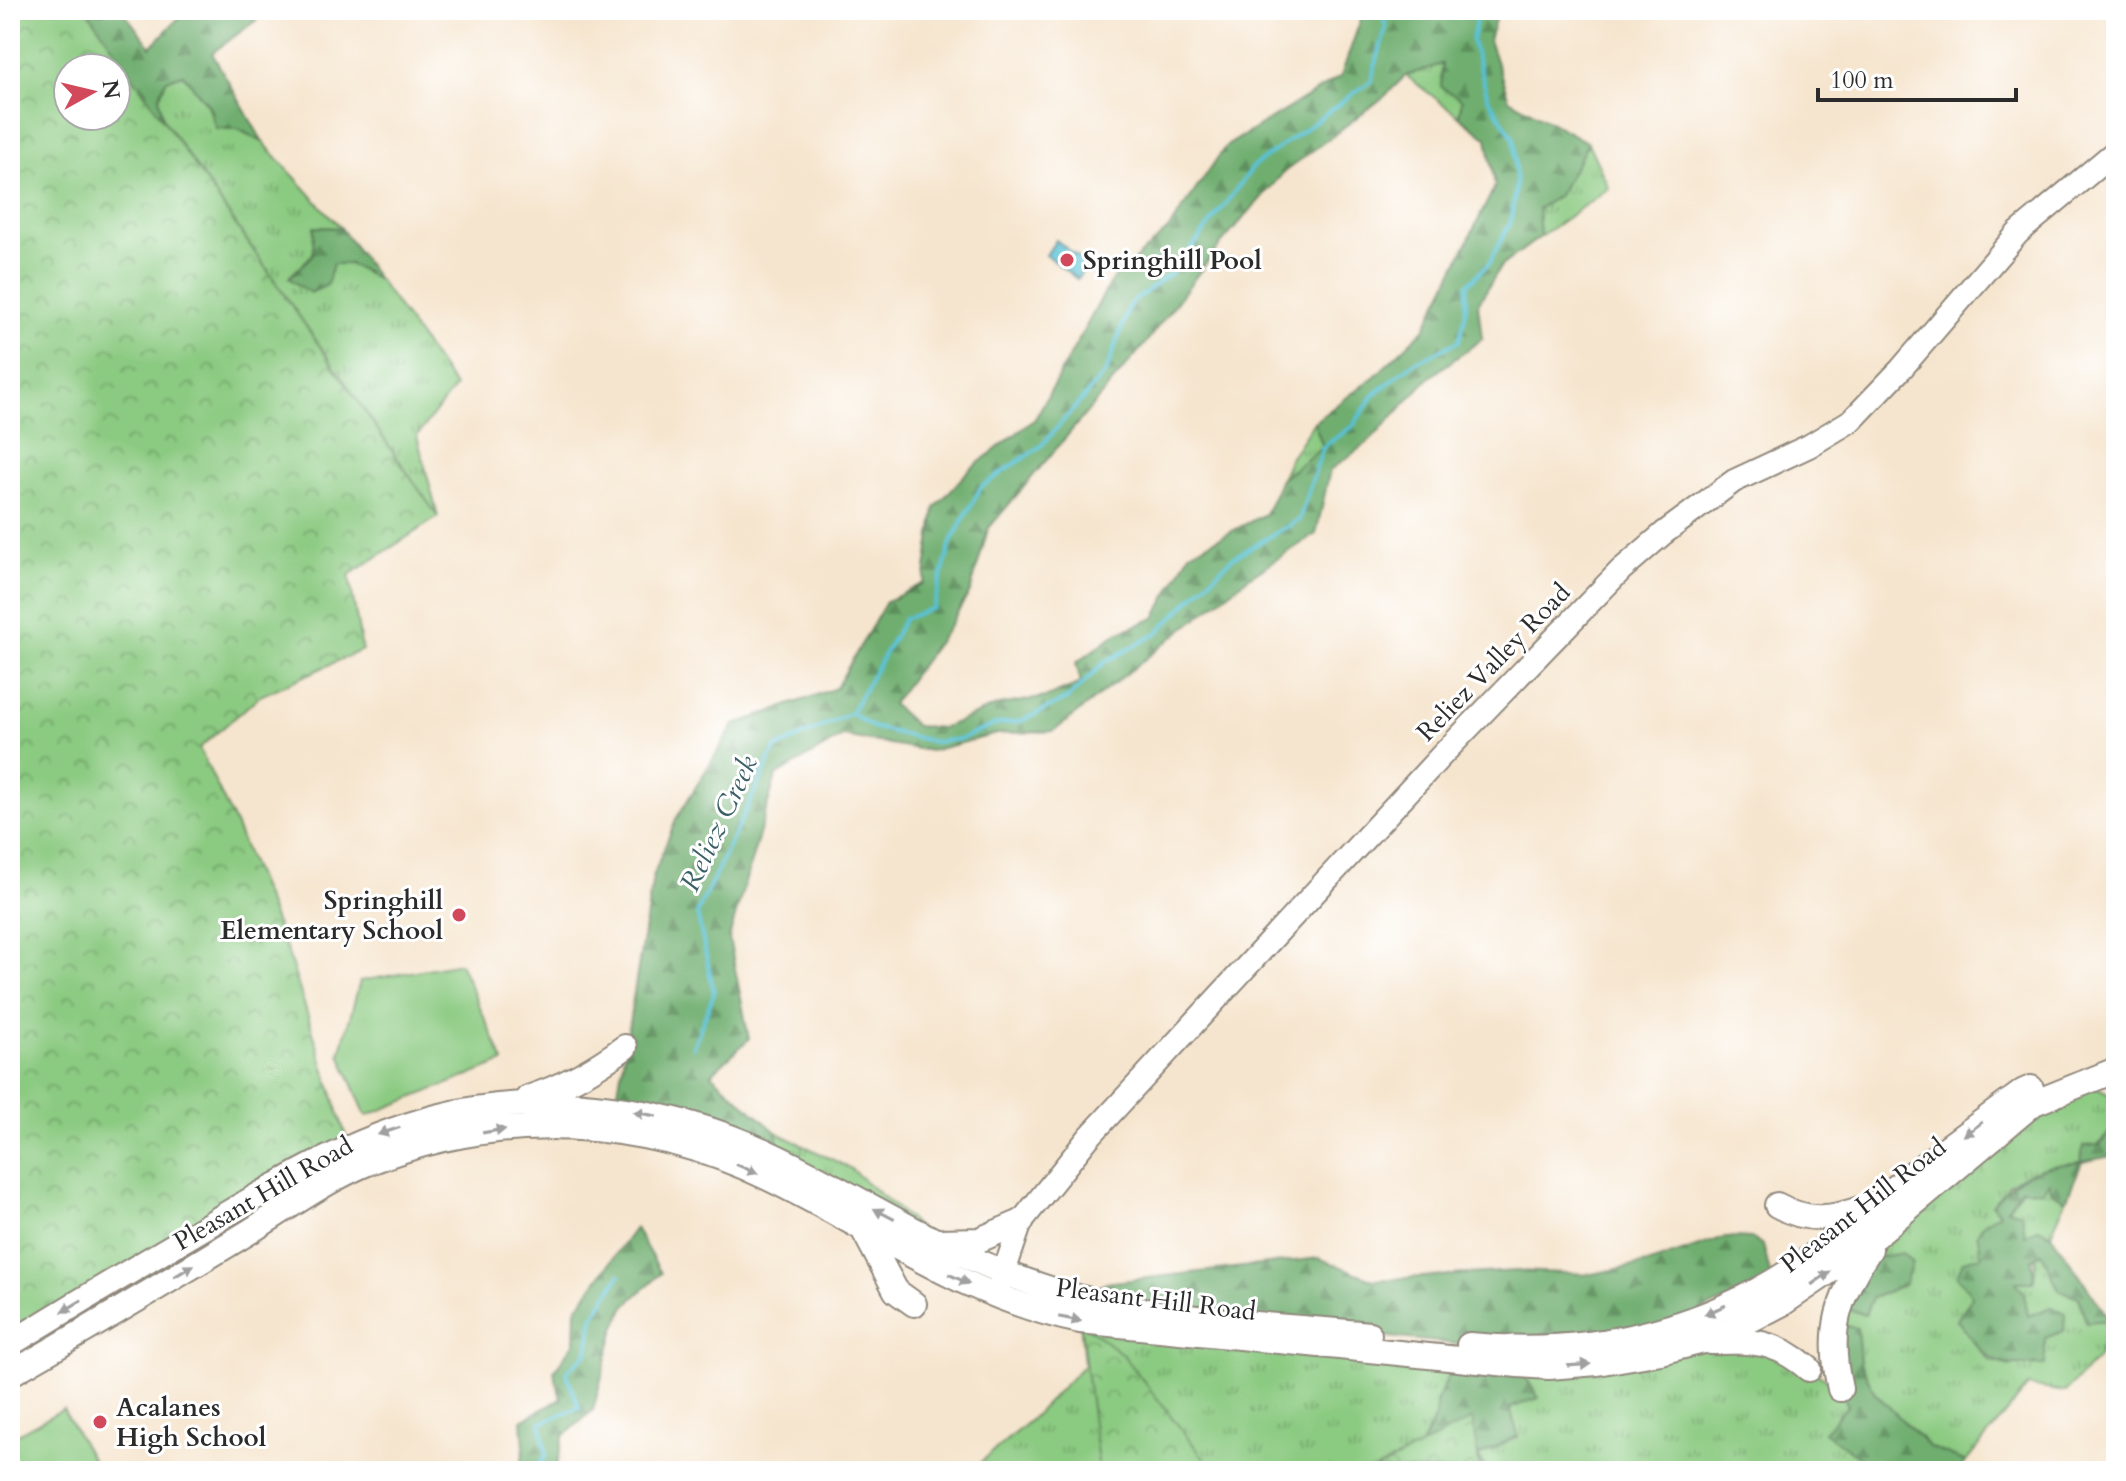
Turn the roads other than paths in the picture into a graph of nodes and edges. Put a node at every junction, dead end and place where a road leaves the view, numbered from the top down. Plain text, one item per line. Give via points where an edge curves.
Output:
1 (2116, 151) edge
2 (625, 1047) dead end
3 (2116, 1057) edge
4 (2116, 1070) edge
5 (509, 1105) junction
6 (1879, 1203) junction
7 (1777, 1205) dead end
8 (1021, 1222) junction
9 (864, 1231) junction
10 (1882, 1231) junction
11 (928, 1251) junction
12 (1000, 1285) junction
13 (1700, 1342) junction
14 (10, 1344) edge
15 (1809, 1369) dead end
16 (10, 1374) edge
17 (1840, 1389) dead end

1 - 8 main road, Reliez Valley Road via 2018,233 1852,420 1734,481 1621,570 1089,1137
2 - 5 main road via 590,1073
3 -> 6 main road, Pleasant Hill Road via 2024,1091
4 - 10 main road, Pleasant Hill Road via 2034,1103
11 -> 5 main road, Pleasant Hill Road via 780,1158 715,1132 615,1109
5 -> 14 main road, Pleasant Hill Road via 442,1115 332,1154
6 - 7 main road via 1840,1217 1811,1219
6 -> 12 main road, Pleasant Hill Road via 1817,1252 1739,1299 1650,1333 1594,1345 1474,1346 1143,1311
8 - 11 main road via 979,1240
8 - 12 main road, Reliez Valley Road
9 - 11 main road, Pleasant Hill Road
9 - 11 main road via 896,1291 914,1304 907,1279
16 -> 9 main road, Pleasant Hill Road via 320,1186 427,1143 501,1130 591,1127 697,1147 768,1178
13 -> 10 main road, Pleasant Hill Road via 1783,1303
10 - 17 main road via 1838,1307 1833,1361
11 - 12 main road, Pleasant Hill Road
12 -> 13 main road, Pleasant Hill Road via 1046,1314 1080,1321 1518,1365 1597,1363
13 - 15 main road via 1775,1346

